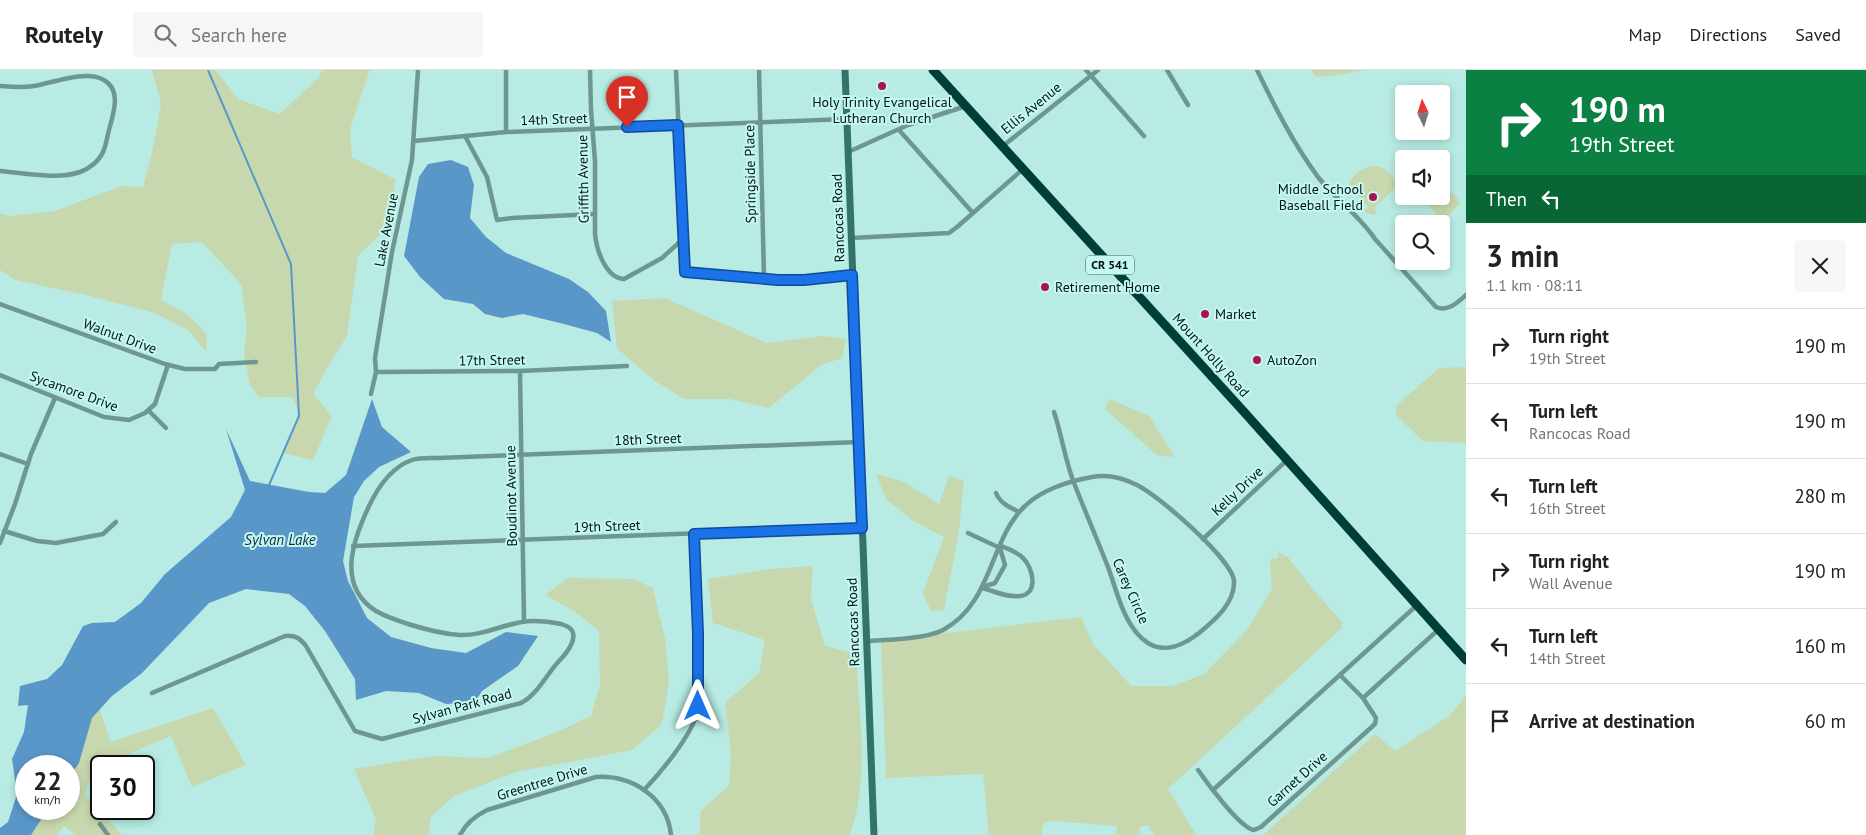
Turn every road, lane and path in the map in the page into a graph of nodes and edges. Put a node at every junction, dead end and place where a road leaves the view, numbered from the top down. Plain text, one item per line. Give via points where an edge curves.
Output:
1 (418, 70) edge
2 (506, 70) edge
3 (590, 70) edge
4 (676, 70) edge
5 (759, 70) edge
6 (844, 70) edge
7 (933, 70) edge
8 (1086, 70) edge
9 (1098, 70) edge
10 (1167, 70) edge
11 (1257, 70) edge
12 (1090, 75) junction
13 (0, 86) edge
14 (1188, 105) dead end
15 (966, 106) junction
16 (846, 119) junction
17 (760, 122) junction
18 (678, 125) junction
19 (593, 129) junction
20 (898, 130) junction
21 (506, 132) junction
22 (465, 136) junction
23 (1144, 136) dead end
24 (414, 141) junction
25 (1002, 146) junction
26 (848, 152) junction
27 (1023, 169) junction
28 (0, 171) edge
29 (973, 213) junction
30 (595, 214) junction
31 (851, 238) junction
32 (683, 239) junction
33 (852, 275) junction
34 (764, 277) junction
35 (1466, 295) edge
36 (0, 304) edge
37 (256, 362) dead end
38 (168, 365) junction
39 (627, 366) dead end
40 (520, 371) junction
41 (376, 372) junction
42 (0, 375) edge
43 (371, 394) dead end
44 (55, 398) junction
45 (148, 411) junction
46 (1054, 412) dead end
47 (166, 428) dead end
48 (859, 442) junction
49 (0, 454) edge
50 (521, 454) junction
51 (439, 458) joint
52 (1287, 460) junction
53 (28, 464) junction
54 (1073, 482) junction
55 (996, 493) dead end
56 (1019, 512) junction
57 (116, 522) dead end
58 (862, 528) junction
59 (4, 531) junction
60 (968, 532) dead end
61 (694, 534) junction
62 (1203, 539) junction
63 (523, 540) junction
64 (0, 543) edge
65 (353, 546) junction
66 (1000, 547) junction
67 (982, 588) junction
68 (1416, 606) junction
69 (524, 621) junction
70 (1438, 630) junction
71 (867, 641) junction
72 (1466, 660) edge
73 (1340, 675) junction
74 (152, 693) dead end
75 (1363, 698) junction
76 (1198, 770) dead end
77 (644, 790) junction
78 (1213, 790) junction
79 (100, 824) dead end
80 (108, 835) edge
81 (460, 835) edge
82 (671, 835) edge
83 (874, 835) edge

1 - 24 street, Lake Avenue
2 - 21 street
3 - 19 street, Griffith Avenue
4 - 18 street
5 - 17 street, Springside Place
6 - 16 main road, Rancocas Road
7 - 15 highway, Mount Holly Road / CR 541
8 - 12 street
9 - 12 street, Ellis Avenue
10 - 14 street
11 - 35 street via 1286,129 1319,178 1436,307 1448,308
12 - 23 street
12 - 25 street, Ellis Avenue
13 - 28 street via 21,88 82,76 94,77 110,85 116,106 102,153 82,172 62,176
15 - 20 street
15 - 25 highway, Mount Holly Road / CR 541
16 - 17 street, 14th Street
16 - 26 main road, Rancocas Road
17 - 18 street, 14th Street
17 - 34 street, Springside Place
18 - 19 street, 14th Street
18 - 32 street
19 - 21 street, 14th Street
19 - 30 street, Griffith Avenue
20 - 26 street
20 - 29 street
21 - 22 street, 14th Street
22 - 24 street, 14th Street
22 - 30 street via 487,177 497,220
24 - 41 street, Lake Avenue via 381,320
25 - 27 highway, Mount Holly Road / CR 541
26 - 31 main road, Rancocas Road
27 - 29 street
27 - 52 highway, Mount Holly Road / CR 541
29 - 31 street via 944,234
30 - 32 street, Griffith Avenue via 598,252 619,279 662,258
31 - 33 main road, Rancocas Road
32 - 34 street via 685,272
33 - 34 street via 804,280
33 - 48 main road, Rancocas Road
36 - 38 street, Walnut Drive
37 - 38 street, Walnut Drive via 219,364 215,369 204,370
38 - 45 street via 157,401
39 - 40 street, 17th Street
40 - 41 street, 17th Street
40 - 50 street, Boudinot Avenue
41 - 43 street, Lake Avenue
42 - 44 street, Sycamore Drive
44 - 45 street, Sycamore Drive via 111,418 129,420
44 - 53 street
45 - 47 street
46 - 54 street, Carey Circle
48 - 50 street, 18th Street
48 - 58 main road, Rancocas Road
49 - 53 street
50 - 51 street, 18th Street
50 - 63 street, Boudinot Avenue
51 - 65 street, Sylvan Park Road via 412,460 386,479 370,505
52 - 62 street, Kelly Drive
52 - 68 highway, Mount Holly Road / CR 541
53 - 59 street
54 - 56 street, Carey Circle via 1040,495
54 - 62 street, Carey Circle via 1100,476 1122,479 1142,488
54 - 62 street, Carey Circle via 1124,611 1134,629 1149,644 1162,648 1188,641 1212,622 1229,602 1234,588 1232,572
55 - 56 street via 1006,505
56 - 66 street
57 - 59 street via 103,534 56,543
58 - 61 street, 19th Street
58 - 71 main road, Rancocas Road
59 - 64 street
60 - 66 street
61 - 63 street, 19th Street
61 - 77 street via 698,711 686,737
63 - 65 street, 19th Street
63 - 69 street, Boudinot Avenue
65 - 69 street, Sylvan Park Road via 351,562 356,587 367,604 378,613 460,635
66 - 67 street
66 - 67 street via 1005,565 995,583
66 - 67 street via 1025,560 1032,573 1031,589 1018,597
67 - 71 street via 965,612 942,630 924,636
68 - 70 highway, Mount Holly Road / CR 541
68 - 73 street
69 - 74 street, Sylvan Park Road via 564,624 573,635 567,652 532,695 514,705 382,739 356,731 306,646 290,635
70 - 72 highway, Mount Holly Road / CR 541
70 - 75 street
71 - 83 main road, Rancocas Road
73 - 75 street, Garnet Drive
73 - 78 street
75 - 78 street, Garnet Drive via 1376,718 1375,724 1261,827 1248,828
76 - 78 street, Garnet Drive
77 - 81 street, Greentree Drive via 610,776 596,777 487,810 466,824
77 - 82 street, Greentree Drive via 660,804
79 - 80 street

